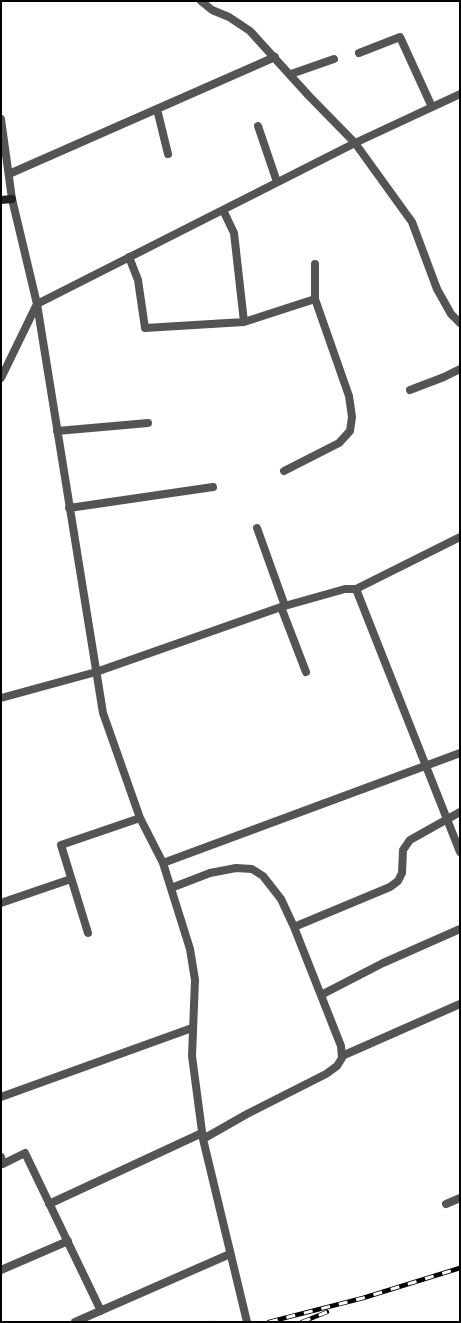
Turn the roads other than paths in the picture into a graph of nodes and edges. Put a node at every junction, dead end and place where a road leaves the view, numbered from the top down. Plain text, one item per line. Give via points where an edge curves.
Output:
1 (201, 1) edge
2 (359, 53) dead end
3 (276, 57) junction
4 (334, 59) dead end
5 (291, 74) junction
6 (460, 94) edge
7 (432, 107) junction
8 (157, 109) junction
9 (1, 119) edge
10 (258, 126) dead end
11 (355, 143) junction
12 (168, 154) dead end
13 (9, 174) junction
14 (277, 182) junction
15 (12, 199) junction
16 (1, 200) edge
17 (222, 210) junction
18 (129, 257) junction
19 (315, 264) dead end
20 (315, 299) junction
21 (37, 304) junction
22 (244, 322) junction
23 (460, 323) edge
24 (460, 369) edge
25 (1, 378) edge
26 (410, 390) dead end
27 (148, 423) dead end
28 (57, 431) junction
29 (284, 471) dead end
30 (213, 487) dead end
31 (69, 508) junction
32 (257, 528) dead end
33 (460, 537) edge
34 (356, 589) junction
35 (283, 607) junction
36 (96, 672) junction
37 (306, 672) dead end
38 (1, 698) edge
39 (460, 753) edge
40 (425, 766) junction
41 (460, 812) edge
42 (140, 818) junction
43 (446, 819) junction
44 (460, 852) edge
45 (163, 863) junction
46 (71, 879) junction
47 (171, 888) junction
48 (1, 903) edge
49 (294, 927) junction
50 (460, 929) edge
51 (88, 933) dead end
52 (321, 995) junction
53 (460, 1004) edge
54 (192, 1028) junction
55 (342, 1056) junction
56 (1, 1097) edge
57 (202, 1136) junction
58 (1, 1157) edge
59 (460, 1198) edge
60 (49, 1204) junction
61 (446, 1204) dead end
62 (68, 1241) junction
63 (230, 1254) junction
64 (1, 1270) edge
65 (101, 1310) junction
66 (75, 1322) edge
67 (248, 1322) edge

1 - 3 street via 250,31
2 - 7 street via 400,37
3 - 5 street
3 - 8 street
4 - 5 street
5 - 11 street
6 - 7 street
7 - 11 street
8 - 12 street
8 - 13 street
9 - 13 street
10 - 14 street
11 - 14 street
11 - 23 street via 412,222 437,289 451,314
13 - 15 street
14 - 17 street
15 - 16 street
15 - 21 street
17 - 18 street
17 - 22 street via 234,233
18 - 21 street
18 - 22 street via 138,280 145,328
19 - 20 street
20 - 22 street
20 - 29 street via 349,396 352,417 350,431 339,443
21 - 25 street
21 - 28 street
24 - 26 street
27 - 28 street
28 - 31 street
30 - 31 street
31 - 36 street
32 - 35 street
33 - 34 street
34 - 35 street via 345,589
34 - 40 street
35 - 36 street
35 - 37 street
36 - 38 street
36 - 42 street via 103,713
39 - 40 street
40 - 43 street
40 - 45 street
41 - 43 street
42 - 45 street
42 - 46 street via 61,845
43 - 44 street
43 - 49 street via 410,840 402,850 402,873 398,881 390,887
45 - 47 street
46 - 48 street
46 - 51 street
47 - 49 street via 210,873 236,868 252,869 273,887
47 - 54 street via 190,949 195,980
49 - 52 street
50 - 52 street via 383,963
52 - 55 street via 341,1046
53 - 55 street
54 - 56 street
54 - 57 street via 192,1056
55 - 57 street via 337,1066 326,1074
57 - 60 street
57 - 63 street
58 - 60 street via 4,1164 25,1153
59 - 61 street
60 - 62 street
62 - 64 street
62 - 65 street
63 - 65 street
63 - 67 street
65 - 66 street

